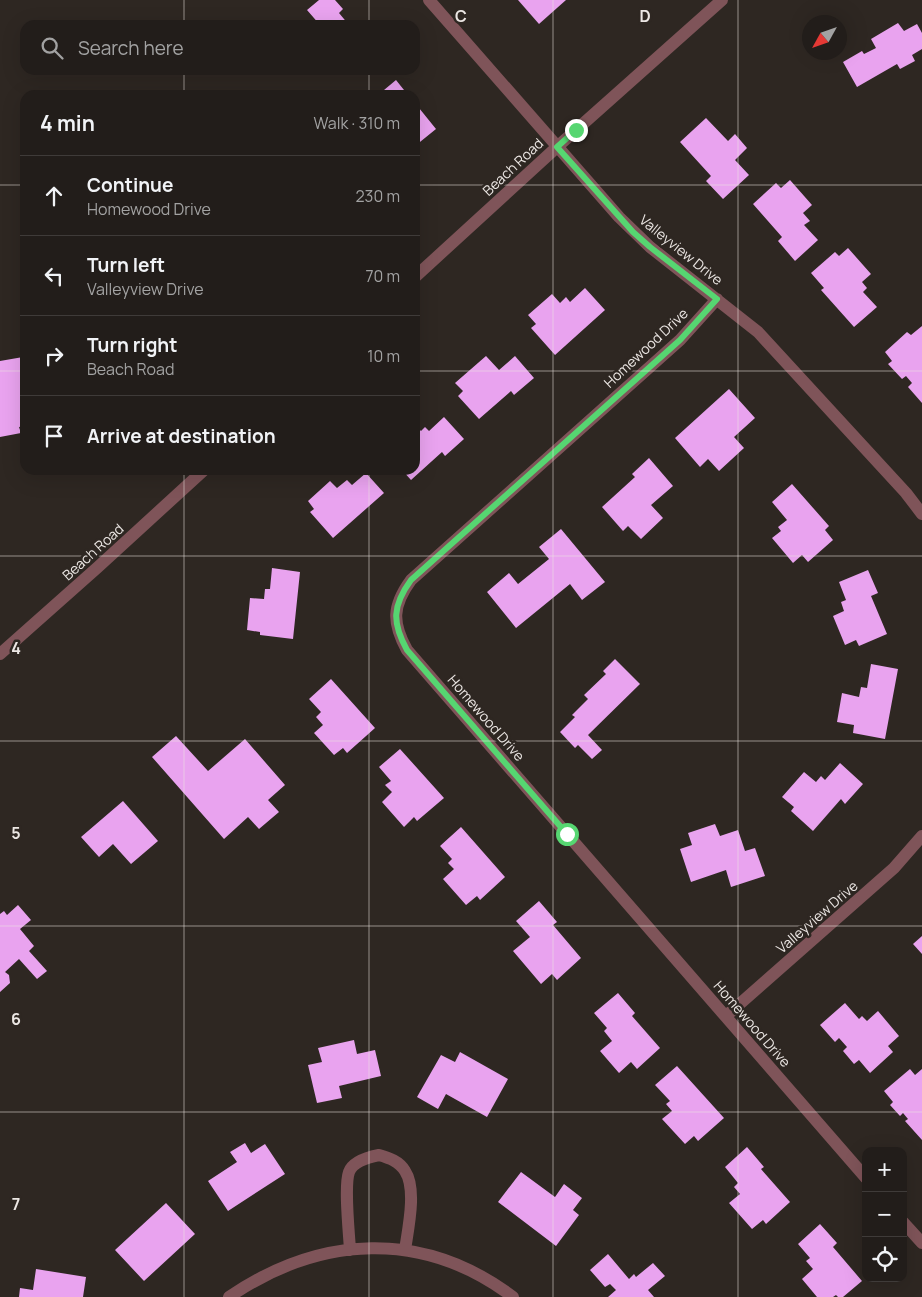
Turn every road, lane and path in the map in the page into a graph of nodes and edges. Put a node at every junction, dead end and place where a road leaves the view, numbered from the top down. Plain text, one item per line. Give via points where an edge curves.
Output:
1 (429, 0) edge
2 (722, 0) edge
3 (557, 147) junction
4 (420, 273) edge
5 (717, 299) junction
6 (199, 475) edge
7 (922, 514) edge
8 (0, 654) edge
9 (922, 836) edge
10 (726, 1016) junction
11 (862, 1173) edge
12 (907, 1226) edge
13 (922, 1243) edge
14 (350, 1250) junction
15 (405, 1250) junction
16 (229, 1297) edge
17 (513, 1297) edge

1 - 3 street, Valleyview Drive
2 - 3 street, Beach Road
3 - 4 street, Beach Road
3 - 5 street, Valleyview Drive via 633,232
5 - 7 street, Valleyview Drive via 774,348
5 - 10 street, Homewood Drive via 680,340 411,580 396,606 396,618 398,635 407,650
6 - 8 street, Beach Road
9 - 10 street, Valleyview Drive via 894,868
10 - 11 street, Homewood Drive
12 - 13 street
14 - 15 street
14 - 15 street via 347,1185 350,1170 359,1161 379,1155 398,1163 410,1181
14 - 16 street via 321,1254 286,1265
15 - 17 street via 455,1264 480,1275

